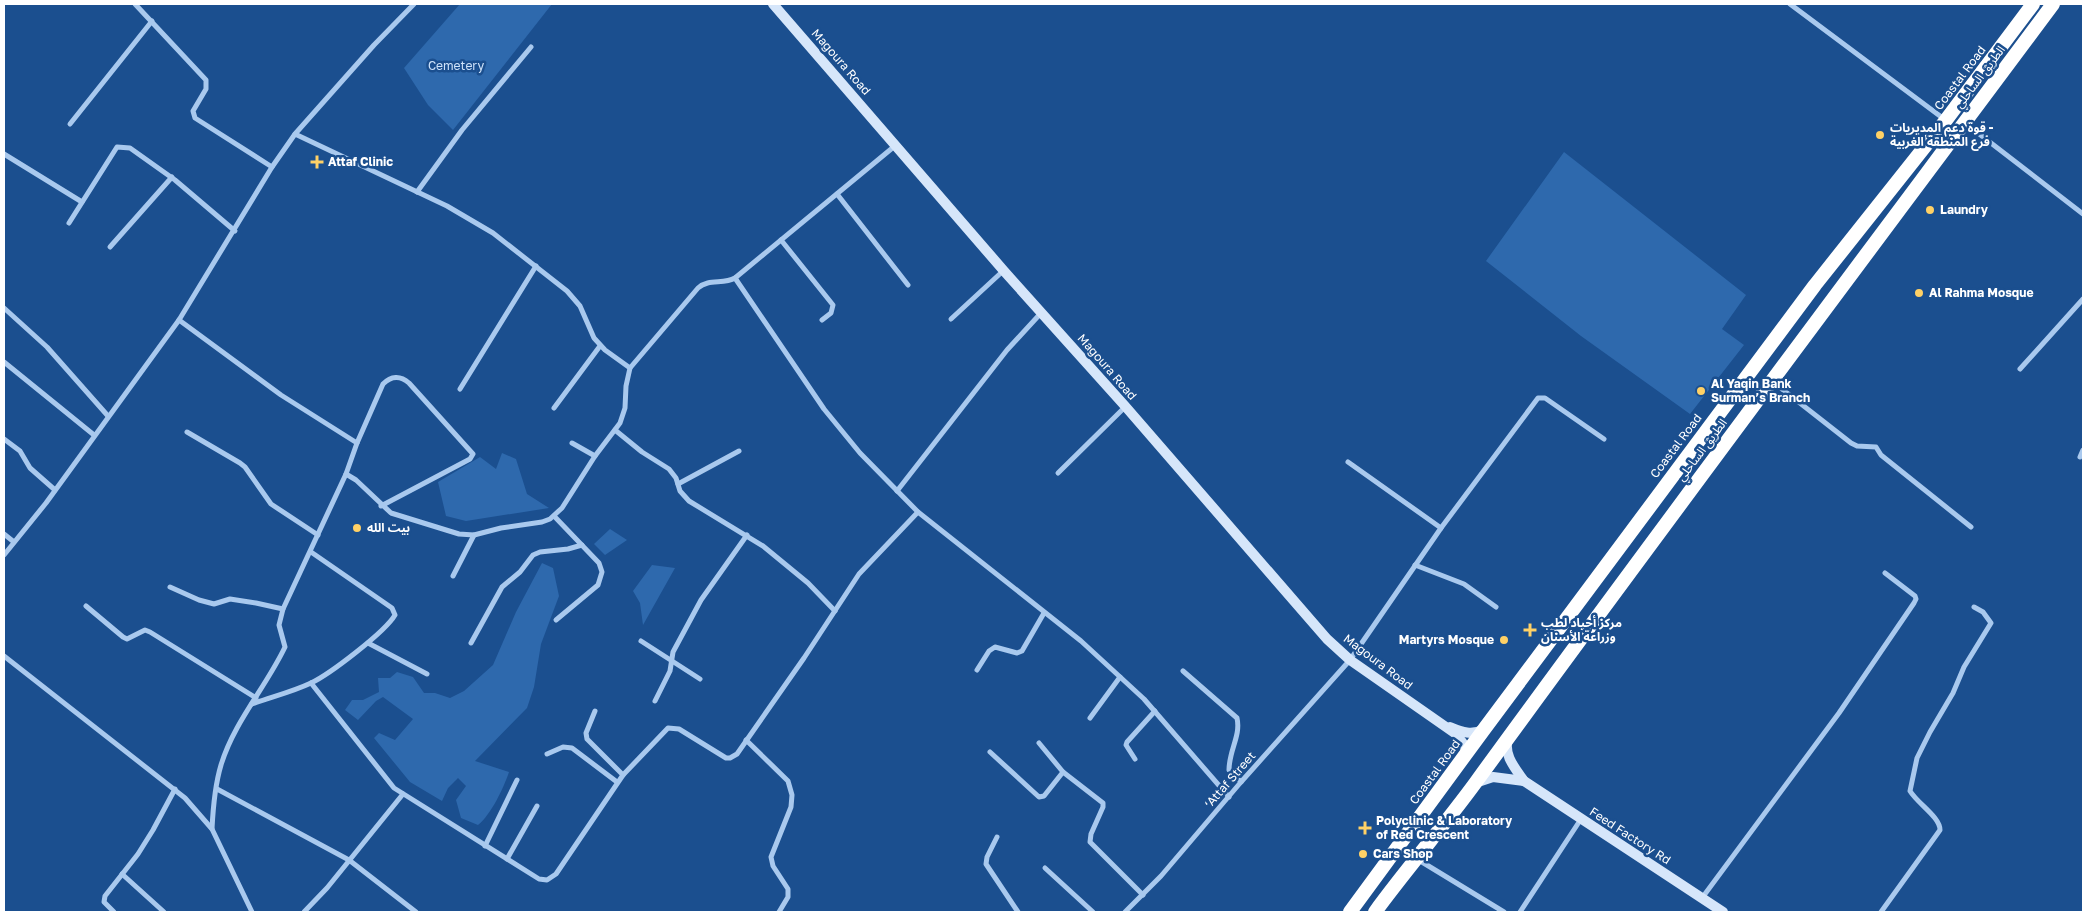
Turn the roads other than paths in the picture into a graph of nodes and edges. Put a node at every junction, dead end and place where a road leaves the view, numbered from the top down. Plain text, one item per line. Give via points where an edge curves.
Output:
1 (135, 4) edge
2 (414, 4) edge
3 (774, 4) edge
4 (1790, 4) edge
5 (2033, 4) edge
6 (2052, 4) edge
7 (152, 21) junction
8 (531, 47) dead end
9 (1946, 120) junction
10 (1964, 122) junction
11 (70, 124) dead end
12 (295, 134) junction
13 (896, 144) junction
14 (4, 154) edge
15 (272, 167) junction
16 (172, 177) junction
17 (417, 192) junction
18 (837, 194) junction
19 (82, 202) junction
20 (2083, 206) edge
21 (2081, 213) edge
22 (69, 223) dead end
23 (235, 231) junction
24 (781, 240) junction
25 (110, 247) dead end
26 (536, 266) junction
27 (1004, 271) junction
28 (735, 278) junction
29 (908, 285) dead end
30 (1815, 286) junction
31 (1836, 297) junction
32 (2083, 298) edge
33 (4, 308) edge
34 (1042, 312) junction
35 (951, 319) dead end
36 (180, 320) junction
37 (822, 320) dead end
38 (600, 346) junction
39 (4, 362) edge
40 (630, 368) junction
41 (2020, 369) dead end
42 (1773, 382) junction
43 (460, 389) dead end
44 (1125, 406) junction
45 (554, 408) dead end
46 (108, 416) junction
47 (615, 430) junction
48 (186, 432) dead end
49 (94, 435) junction
50 (4, 439) edge
51 (1604, 439) dead end
52 (357, 443) junction
53 (572, 443) dead end
54 (2083, 450) edge
55 (739, 451) dead end
56 (595, 456) junction
57 (2080, 457) dead end
58 (1348, 462) dead end
59 (1058, 473) dead end
60 (346, 474) junction
61 (678, 484) junction
62 (55, 490) junction
63 (897, 491) junction
64 (381, 506) junction
65 (918, 512) junction
66 (554, 516) junction
67 (1441, 528) junction
68 (1971, 528) dead end
69 (4, 534) edge
70 (474, 534) junction
71 (318, 535) junction
72 (747, 535) junction
73 (14, 542) junction
74 (582, 545) junction
75 (311, 552) junction
76 (4, 555) edge
77 (1415, 565) junction
78 (1885, 573) dead end
79 (453, 576) dead end
80 (170, 587) dead end
81 (86, 606) dead end
82 (1496, 607) dead end
83 (1974, 607) dead end
84 (283, 610) junction
85 (835, 611) junction
86 (1044, 613) junction
87 (556, 620) dead end
88 (641, 641) dead end
89 (368, 643) junction
90 (471, 643) dead end
91 (4, 656) edge
92 (671, 660) junction
93 (1350, 660) junction
94 (977, 670) dead end
95 (1183, 671) dead end
96 (427, 674) dead end
97 (1120, 677) junction
98 (700, 679) dead end
99 (311, 683) junction
100 (256, 698) junction
101 (655, 701) dead end
102 (252, 704) junction
103 (595, 711) dead end
104 (1155, 711) junction
105 (1090, 718) dead end
106 (1442, 724) junction
107 (1485, 728) junction
108 (1510, 732) junction
109 (746, 740) junction
110 (1039, 743) dead end
111 (990, 752) dead end
112 (548, 754) dead end
113 (1466, 754) junction
114 (1135, 759) dead end
115 (1063, 772) junction
116 (623, 775) junction
117 (517, 780) dead end
118 (1524, 781) junction
119 (617, 782) junction
120 (1241, 782) junction
121 (1475, 783) junction
122 (175, 788) junction
123 (216, 789) junction
124 (402, 794) junction
125 (1229, 797) junction
126 (537, 806) dead end
127 (1581, 819) junction
128 (212, 829) junction
129 (997, 837) dead end
130 (485, 846) junction
131 (507, 859) junction
132 (1417, 859) junction
133 (348, 860) junction
134 (1045, 868) dead end
135 (122, 874) junction
136 (1143, 895) junction
137 (1701, 898) junction
138 (307, 911) edge
139 (114, 912) edge
140 (164, 912) edge
141 (252, 912) edge
142 (416, 912) edge
143 (779, 912) edge
144 (1018, 912) edge
145 (1093, 912) edge
146 (1125, 912) edge
147 (1350, 912) edge
148 (1375, 912) edge
149 (1504, 912) edge
150 (1520, 912) edge
151 (1723, 912) edge
152 (1881, 912) edge

1 - 7 street
2 - 12 street
3 - 13 street, Magoura Road
4 - 9 street
5 - 9 highway, Coastal Road
6 - 10 highway, الطريق الساحلي
7 - 11 street
7 - 15 street via 206,80 206,89 193,111 195,118
8 - 17 street via 462,130
9 - 30 highway, Coastal Road
10 - 21 street
10 - 31 highway, الطريق الساحلي
12 - 15 street
12 - 17 street
13 - 18 street
13 - 27 street, Magoura Road
14 - 19 street
15 - 23 street
16 - 19 street via 130,148 117,147
16 - 23 street
16 - 25 street
17 - 26 street via 470,218
18 - 24 street
18 - 29 street
19 - 22 street
20 - 21 street
23 - 36 street
24 - 28 street
24 - 37 street via 833,306 831,313
26 - 38 street via 574,299
26 - 43 street
27 - 34 street, Magoura Road
27 - 35 street
28 - 40 street via 701,285
28 - 63 street via 824,410
30 - 31 highway
30 - 107 highway, Coastal Road
31 - 42 highway, الطريق الساحلي
32 - 41 street
33 - 46 street via 47,347
34 - 44 street, Magoura Road
34 - 63 street via 1007,350
36 - 46 street
36 - 52 street via 281,395
38 - 40 street
38 - 45 street
39 - 49 street
40 - 47 street via 625,408
42 - 68 street via 1851,443 1876,447
42 - 108 highway, الطريق الساحلي
44 - 59 street
44 - 93 street, Magoura Road via 1304,613
46 - 49 street
47 - 56 street
47 - 61 street via 669,468
48 - 71 street via 240,463 271,504
49 - 62 street
50 - 62 street via 20,451 30,468
51 - 67 street, ‘Attaf Street via 1544,398 1538,398
52 - 60 street
52 - 64 street via 384,384 391,378 401,378 409,382 473,452 470,459
53 - 56 street
54 - 57 street
55 - 61 street
56 - 66 street
58 - 67 street
60 - 64 street
60 - 71 street
61 - 72 street via 689,501
62 - 73 street
63 - 65 street
64 - 70 street via 395,515 459,534
65 - 85 street via 867,564
65 - 86 street
66 - 70 street via 542,522
66 - 74 street
67 - 77 street, ‘Attaf Street
69 - 73 street
70 - 79 street
71 - 75 street
72 - 85 street via 793,570
72 - 92 street via 701,600
73 - 76 street
74 - 87 street via 601,567 601,581
74 - 90 street via 533,554 523,569 502,587
75 - 84 street
75 - 89 street via 394,612 392,620
77 - 82 street via 1464,584
77 - 93 street, ‘Attaf Street
78 - 137 street via 1915,596 1914,603 1839,713
80 - 84 street via 214,604 230,600 256,602
81 - 100 street via 123,637 127,639 145,630 150,632
83 - 152 street via 1983,612 1990,623 1917,758 1910,791 1937,819 1940,830
84 - 100 street via 279,624 285,647
85 - 109 street
86 - 94 street via 1022,651 1017,654 995,647
86 - 97 street
88 - 92 street
89 - 96 street
89 - 99 street
91 - 122 street
92 - 98 street
92 - 101 street via 670,671
93 - 106 street, Magoura Road
93 - 120 street, ‘Attaf Street
95 - 120 street via 1237,718 1239,727 1229,757 1230,770
97 - 104 street
97 - 105 street
99 - 102 street
99 - 124 street via 370,759
100 - 102 street
102 - 123 street via 226,751
103 - 116 street via 586,733 587,740
104 - 114 street via 1127,742
104 - 125 street
106 - 107 street, Magoura Road via 1468,733
106 - 113 street, Magoura Road via 1461,740
107 - 113 highway, Coastal Road
108 - 118 street, Feed Factory Rd via 1506,747 1508,755
108 - 121 highway, الطريق الساحلي
109 - 116 street via 737,754 726,758 679,729 668,728
109 - 143 street via 788,781 792,795 791,807 771,857 788,889 788,897
110 - 115 street
111 - 115 street via 1039,797 1044,796
112 - 119 street via 562,746 572,748
113 - 147 highway, Coastal Road
115 - 136 street via 1102,803 1090,842
116 - 119 street
117 - 130 street
118 - 121 street, Feed Factory Rd via 1493,777
118 - 127 street, Feed Factory Rd
119 - 131 street via 553,877 540,879
120 - 125 street, ‘Attaf Street
121 - 132 highway, الطريق الساحلي
122 - 128 street
122 - 135 street via 153,830
123 - 128 street
123 - 133 street
124 - 130 street
124 - 133 street
125 - 136 street, ‘Attaf Street
126 - 131 street
127 - 137 street, Feed Factory Rd
127 - 150 street
128 - 141 street
129 - 144 street via 986,864
130 - 131 street
132 - 148 highway, الطريق الساحلي
132 - 149 street
133 - 138 street
133 - 142 street
134 - 145 street
135 - 139 street via 105,896 104,902
135 - 140 street
136 - 146 street, ‘Attaf Street
137 - 151 street, Feed Factory Rd

